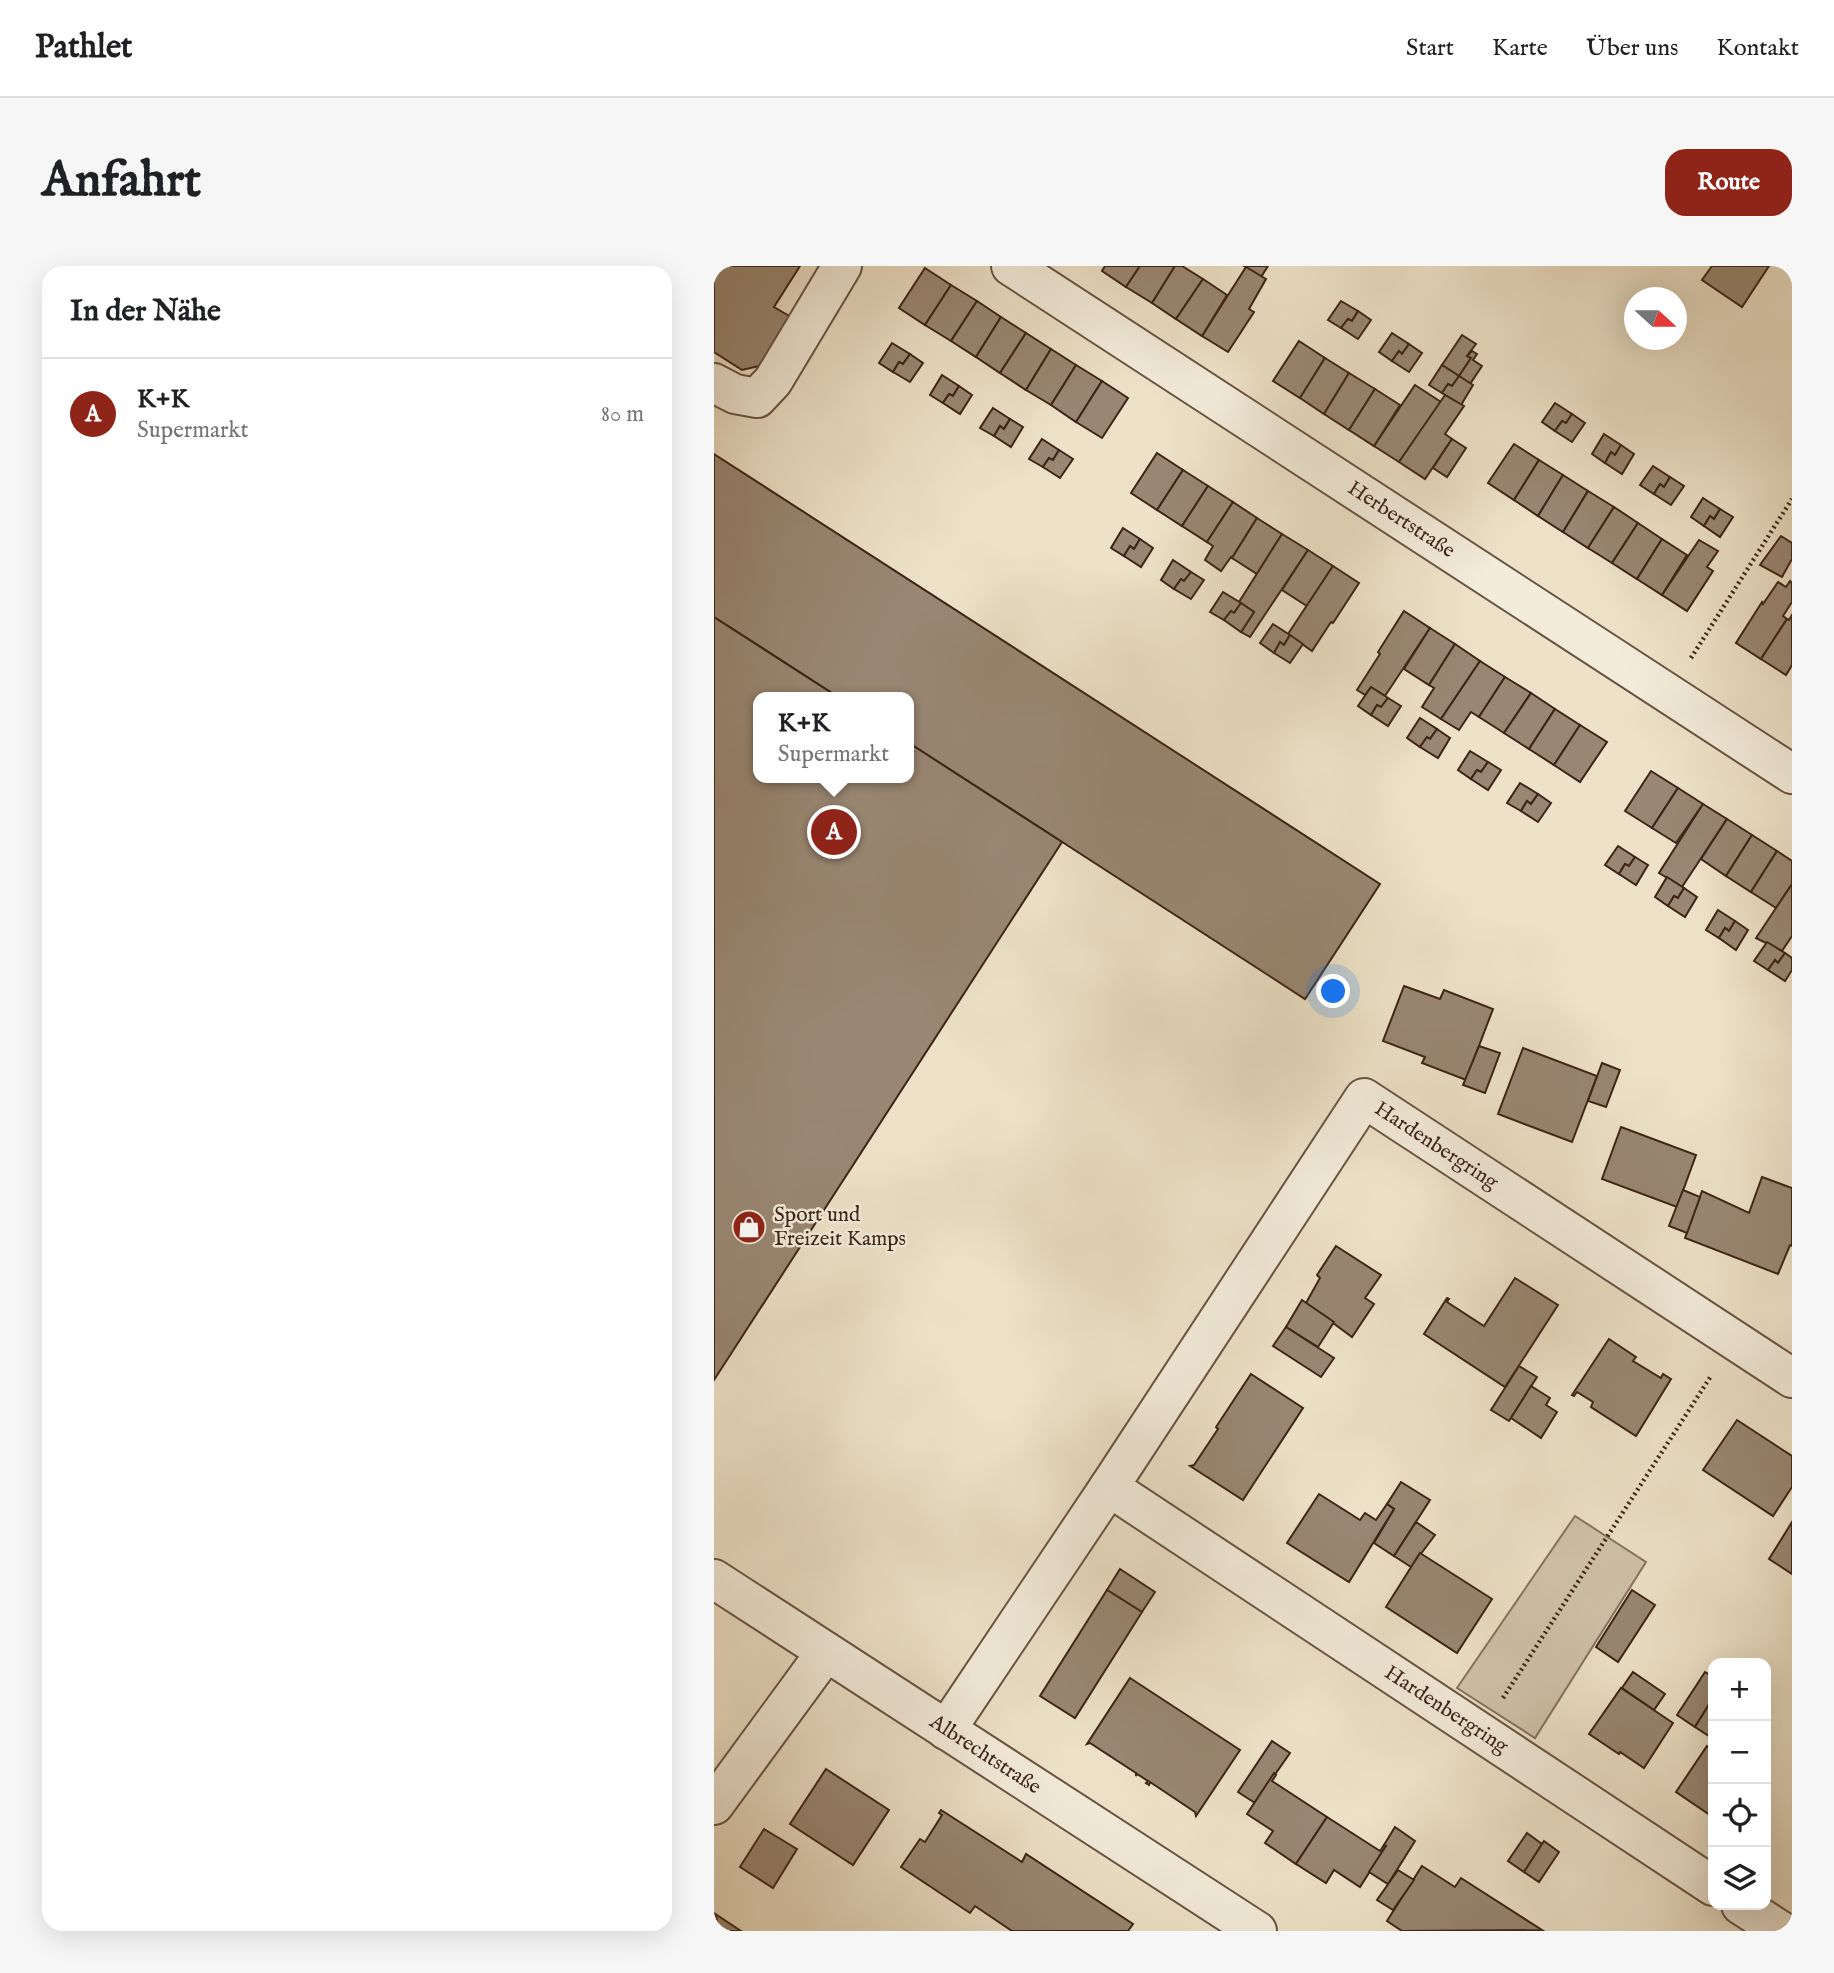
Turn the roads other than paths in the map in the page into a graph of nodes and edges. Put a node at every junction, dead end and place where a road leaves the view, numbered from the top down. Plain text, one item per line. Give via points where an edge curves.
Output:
1 (842, 266) edge
2 (1012, 266) edge
3 (714, 383) edge
4 (1792, 774) edge
5 (1792, 1378) edge
6 (1109, 1487) junction
7 (714, 1579) edge
8 (826, 1652) junction
9 (946, 1730) junction
10 (714, 1805) edge
11 (1708, 1883) edge
12 (1749, 1910) edge
13 (1256, 1931) edge
14 (1781, 1931) edge

1 - 3 street via 773,381 757,398
2 - 4 street, Herbertstraße
5 - 6 street, Hardenbergring via 1364,1098
6 - 9 street, Hardenbergring
6 - 11 street, Hardenbergring
7 - 8 street, Albrechtstraße
8 - 9 street, Albrechtstraße
8 - 10 street
9 - 13 street, Albrechtstraße
12 - 14 street

